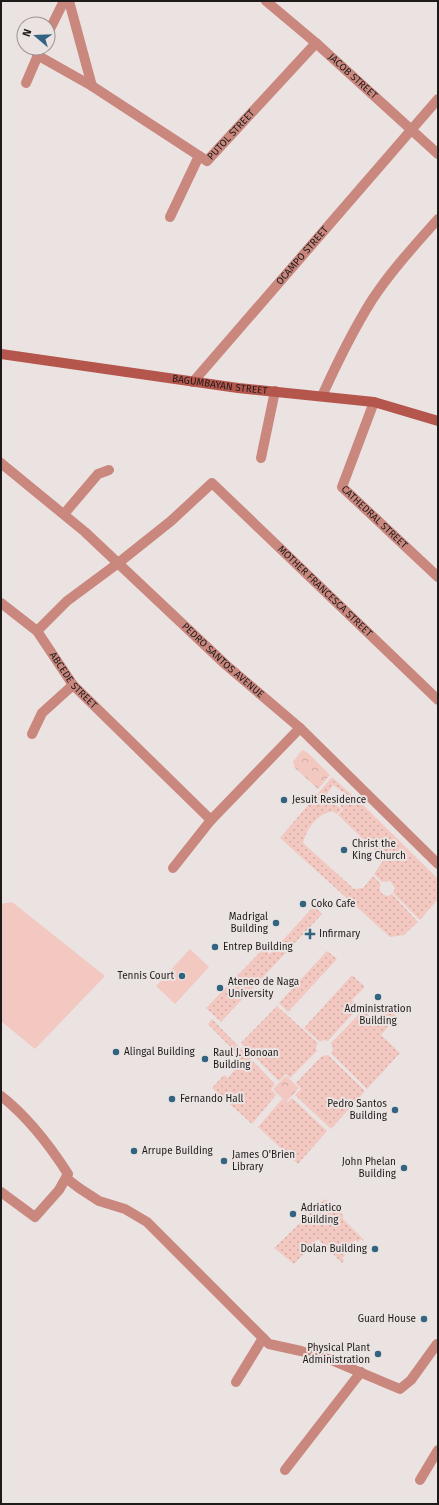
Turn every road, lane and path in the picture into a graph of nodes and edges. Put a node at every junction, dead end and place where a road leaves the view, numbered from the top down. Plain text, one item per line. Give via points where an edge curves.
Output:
1 (64, 1) edge
2 (69, 1) edge
3 (266, 1) edge
4 (56, 17) edge
5 (316, 43) junction
6 (37, 56) edge
7 (45, 56) edge
8 (26, 83) dead end
9 (92, 86) junction
10 (438, 99) edge
11 (412, 129) junction
12 (438, 154) edge
13 (199, 156) junction
14 (170, 217) dead end
15 (438, 219) edge
16 (1, 354) edge
17 (193, 382) junction
18 (275, 391) junction
19 (322, 396) junction
20 (374, 402) junction
21 (438, 421) edge
22 (261, 458) dead end
23 (1, 463) edge
24 (108, 470) dead end
25 (64, 514) junction
26 (117, 564) junction
27 (438, 577) edge
28 (1, 603) edge
29 (37, 631) junction
30 (73, 685) junction
31 (438, 700) edge
32 (300, 728) junction
33 (32, 734) dead end
34 (211, 820) junction
35 (438, 864) edge
36 (172, 868) dead end
37 (1, 1096) edge
38 (66, 1178) junction
39 (1, 1192) edge
40 (263, 1338) junction
41 (437, 1344) edge
42 (361, 1372) junction
43 (236, 1382) dead end
44 (438, 1450) edge
45 (285, 1470) dead end
46 (420, 1480) dead end

1 - 4 street
2 - 9 street
3 - 5 street, JACOB STREET
5 - 11 street, JACOB STREET
5 - 13 street, PUTOL STREET via 207,161
6 - 8 street, PUTOL STREET
7 - 9 street, PUTOL STREET
9 - 13 street, PUTOL STREET
10 - 11 street, OCAMPO STREET
11 - 12 street, JACOB STREET
11 - 17 street, OCAMPO STREET
13 - 14 street
15 - 19 street via 402,258 372,300 335,366
16 - 17 main road, BAGUMBAYAN STREET
17 - 18 main road, BAGUMBAYAN STREET
18 - 19 main road, BAGUMBAYAN STREET
18 - 22 street
19 - 20 main road, BAGUMBAYAN STREET
20 - 21 main road, BAGUMBAYAN STREET
20 - 27 street, CATHEDRAL STREET via 342,486
23 - 25 street, PEDRO SANTOS AVENUE
24 - 25 street via 98,474
25 - 26 street, PEDRO SANTOS AVENUE
26 - 29 street via 67,601
26 - 31 street, MOTHER FRANCESCA STREET via 171,521 212,483
26 - 32 street, PEDRO SANTOS AVENUE via 226,665
28 - 29 street, ABCEDE STREET
29 - 30 street, ABCEDE STREET
30 - 33 street via 42,713
30 - 34 street, ABCEDE STREET
32 - 34 street
32 - 35 street, PEDRO SANTOS AVENUE
34 - 36 street
37 - 38 street via 41,1137 68,1174
38 - 39 street via 35,1217
38 - 40 street via 99,1202 126,1209 147,1222
40 - 42 street via 269,1344 308,1353
40 - 43 street
41 - 42 street via 411,1380 400,1389
42 - 45 street
44 - 46 street

